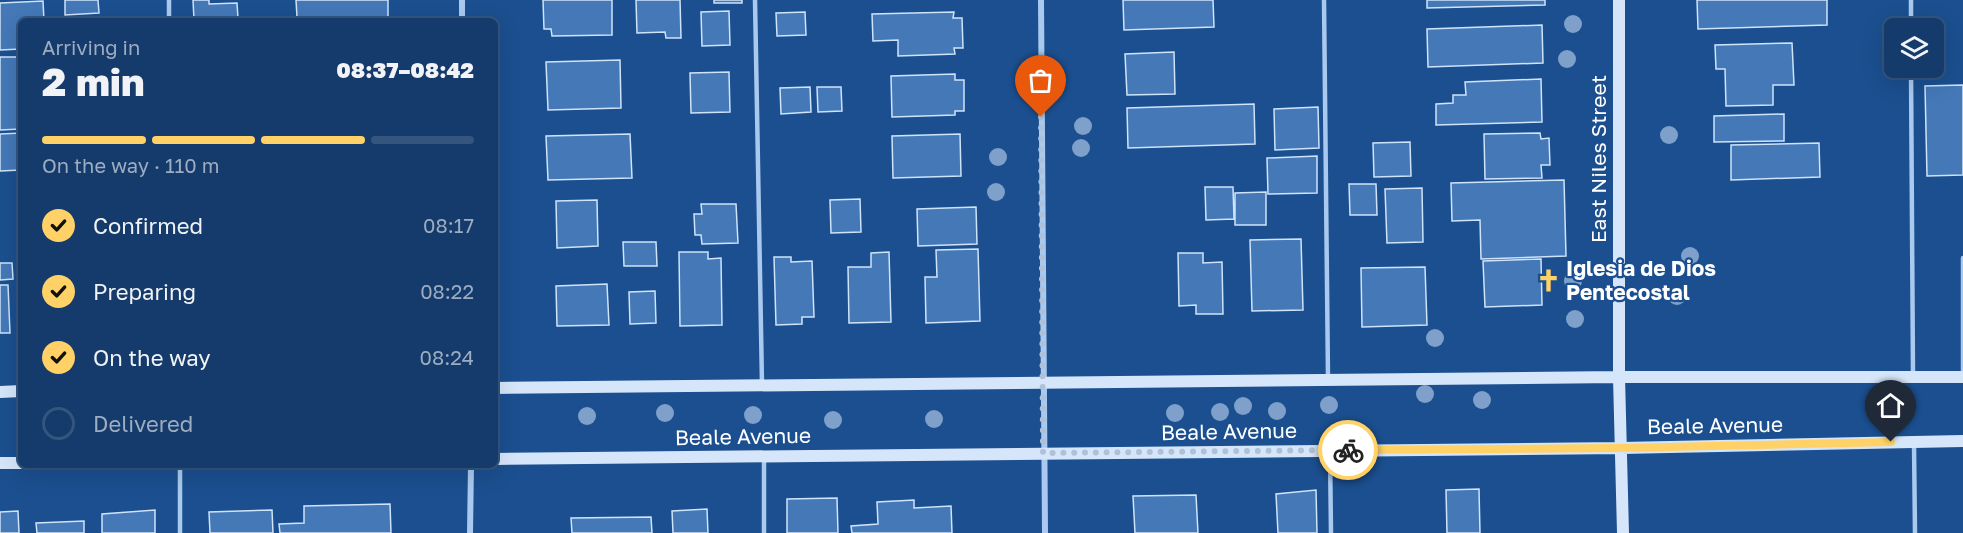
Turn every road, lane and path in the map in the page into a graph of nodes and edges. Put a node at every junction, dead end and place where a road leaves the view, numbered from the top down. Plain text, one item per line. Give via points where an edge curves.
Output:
1 (169, 0) edge
2 (462, 0) edge
3 (755, 0) edge
4 (1041, 0) edge
5 (1324, 0) edge
6 (1618, 0) edge
7 (1911, 0) edge
8 (169, 18) edge
9 (462, 18) edge
10 (1911, 18) edge
11 (1911, 78) edge
12 (1963, 258) edge
13 (1963, 311) edge
14 (1963, 376) edge
15 (1619, 377) junction
16 (1913, 377) junction
17 (1328, 379) junction
18 (1043, 382) junction
19 (762, 385) junction
20 (498, 388) edge
21 (18, 391) edge
22 (0, 392) edge
23 (1963, 441) edge
24 (1914, 442) junction
25 (1621, 448) junction
26 (1330, 451) junction
27 (1043, 453) junction
28 (764, 456) junction
29 (498, 459) edge
30 (0, 463) edge
31 (18, 463) edge
32 (180, 468) edge
33 (471, 468) edge
34 (180, 533) edge
35 (470, 533) edge
36 (764, 533) edge
37 (1045, 533) edge
38 (1331, 533) edge
39 (1623, 533) edge
40 (1915, 533) edge

1 - 8 lane
2 - 9 street
3 - 19 lane
4 - 18 street
5 - 17 lane
6 - 15 main road, East Niles Street
7 - 10 lane
11 - 16 lane
12 - 13 lane
13 - 14 lane
14 - 16 main road
15 - 16 main road
15 - 17 main road
15 - 25 main road, East Niles Street
17 - 18 main road
18 - 19 main road
18 - 27 street
19 - 20 main road
21 - 22 main road
23 - 24 main road, Beale Avenue
24 - 25 main road, Beale Avenue
24 - 40 lane
25 - 26 main road, Beale Avenue
25 - 39 main road, East Niles Street
26 - 27 main road, Beale Avenue
26 - 38 lane
27 - 28 main road, Beale Avenue
27 - 37 street
28 - 29 main road, Beale Avenue
28 - 36 lane
30 - 31 main road
32 - 34 lane
33 - 35 street

